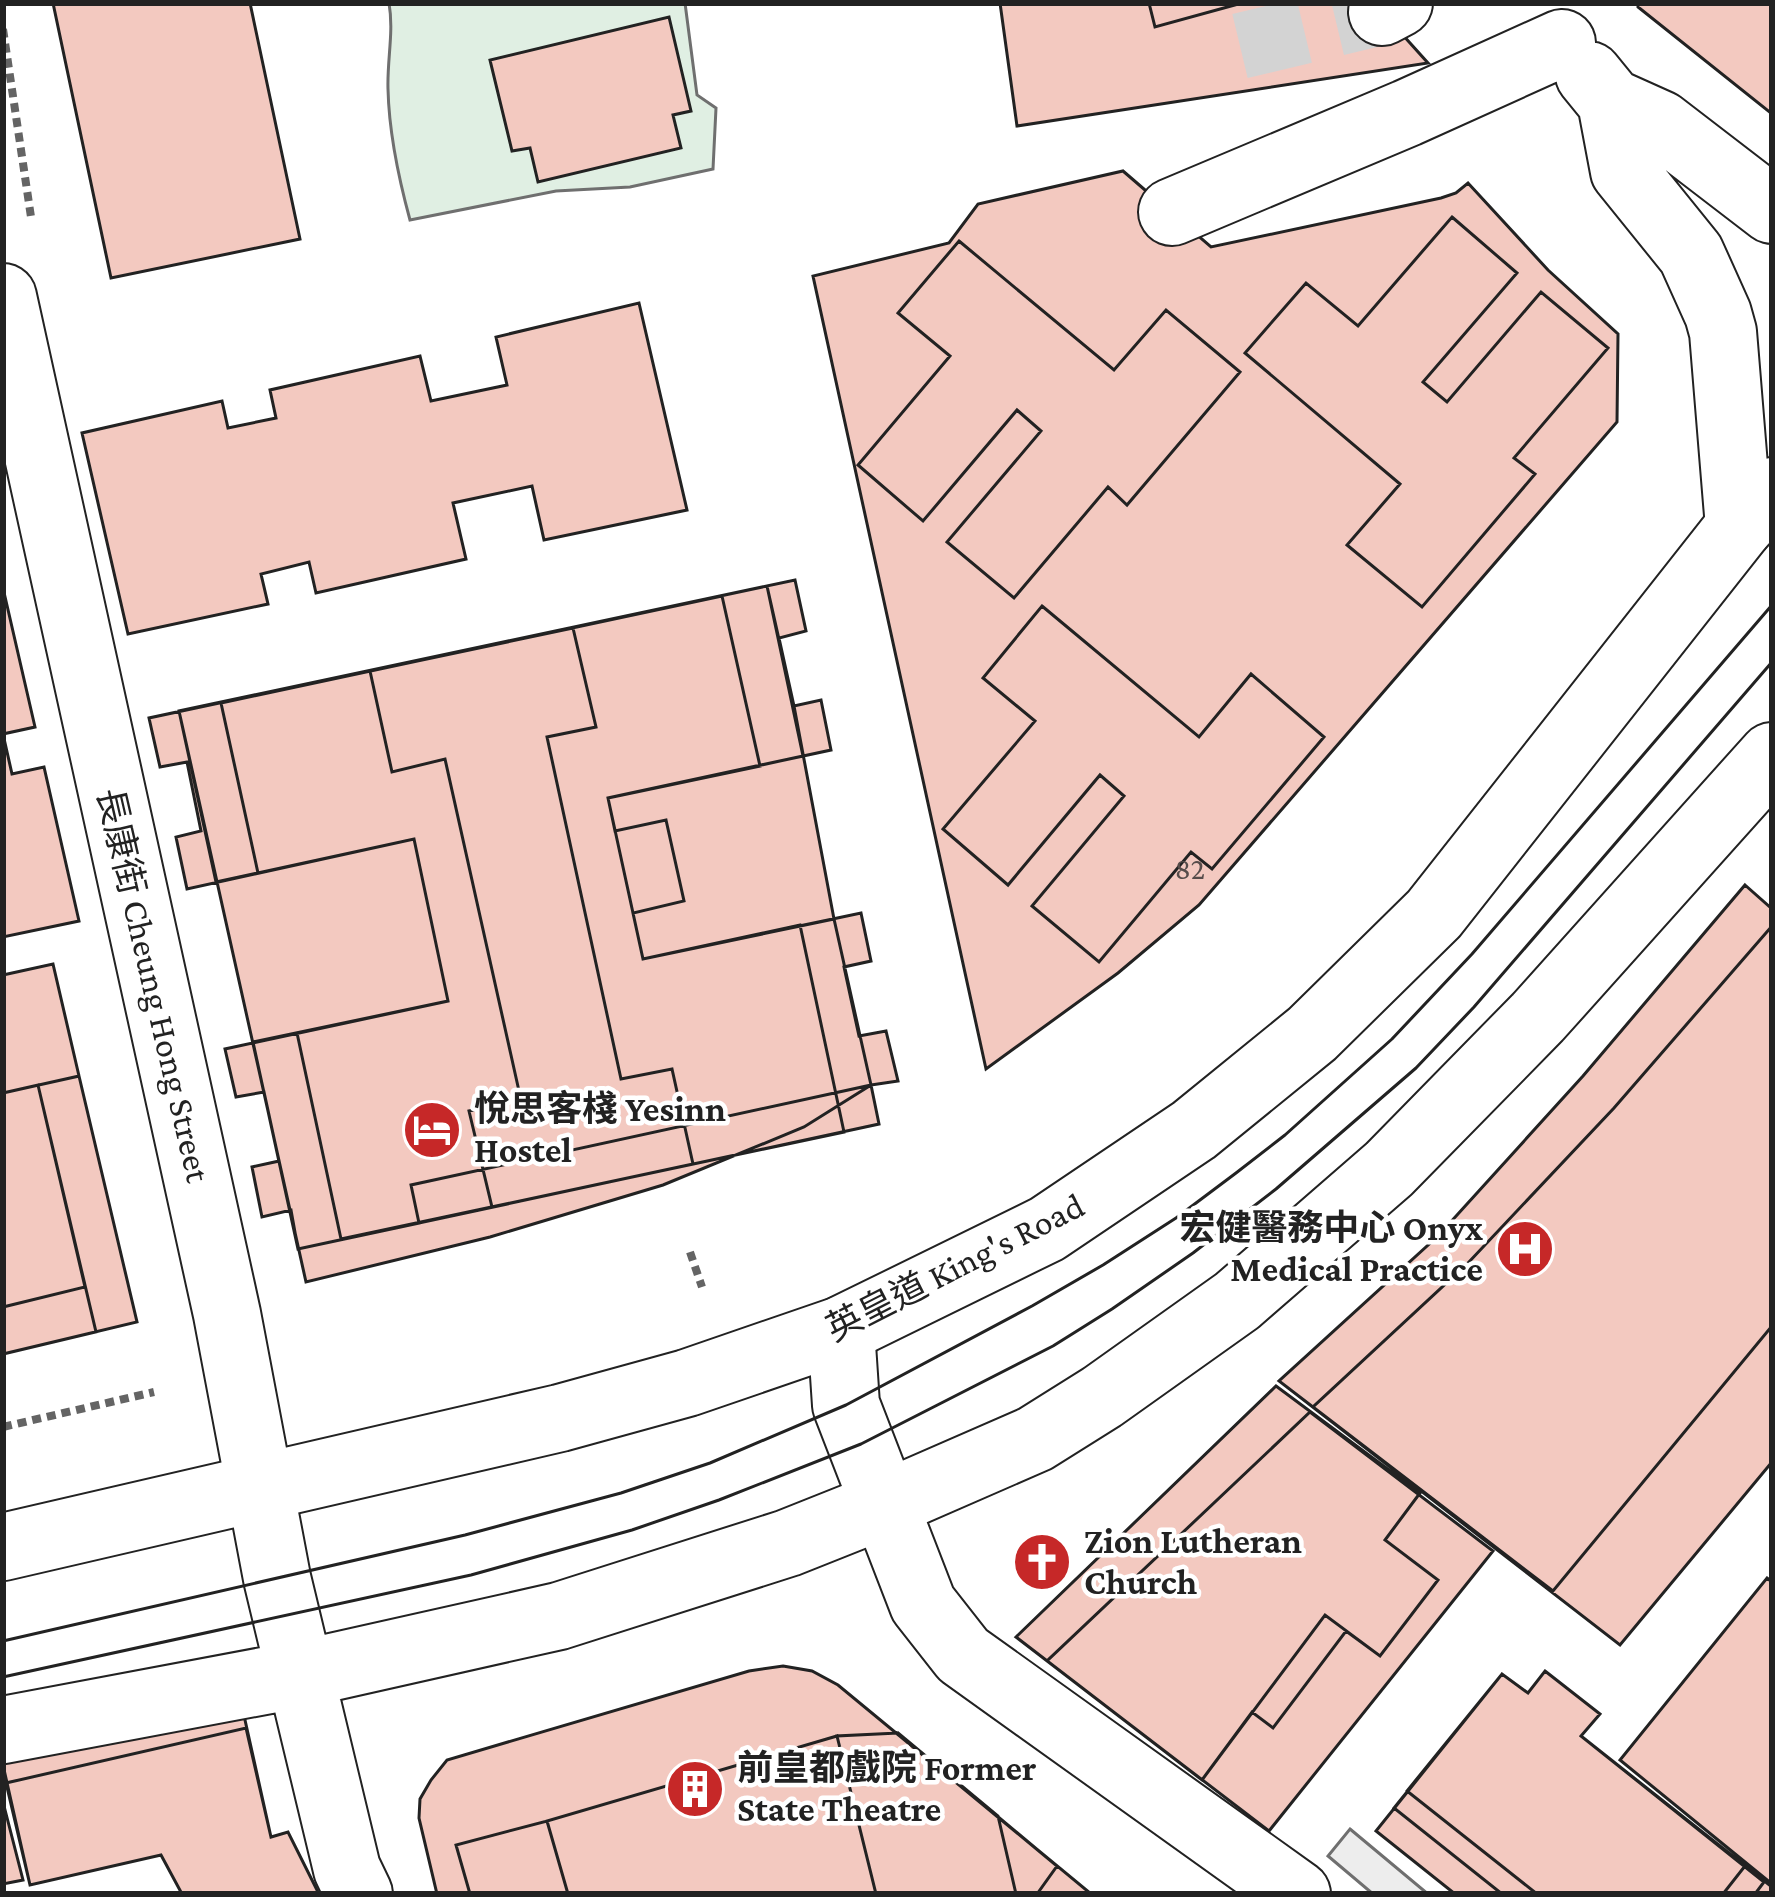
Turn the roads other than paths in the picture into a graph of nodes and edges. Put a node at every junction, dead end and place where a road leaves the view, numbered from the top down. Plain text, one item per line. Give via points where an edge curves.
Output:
1 (1551, 23) edge
2 (1611, 102) junction
3 (1772, 210) edge
4 (1172, 212) dead end
5 (3, 297) edge
6 (17, 429) edge
7 (1755, 509) edge
8 (1772, 756) edge
9 (842, 1330) junction
10 (260, 1490) junction
11 (886, 1504) junction
12 (3, 1547) edge
13 (301, 1674) junction
14 (3, 1730) edge
15 (359, 1894) edge
16 (1298, 1894) edge

1 - 2 street
1 - 4 street via 1407,113
2 - 3 street via 1660,124
2 - 7 street via 1624,171 1691,254 1718,314
5 - 6 street, 長康街 Cheung Hong Street
6 - 10 street, 長康街 Cheung Hong Street via 227,1314
7 - 9 street, 英皇道 King's Road via 1434,914 1312,1034 1194,1130 1047,1229
8 - 11 street via 1538,1017 1389,1168 1237,1301 1035,1439
9 - 10 street, 英皇道 King's Road via 560,1418
9 - 11 street via 846,1405
10 - 12 street, 英皇道 King's Road
10 - 13 street, 長康街 Cheung Hong Street
11 - 13 street via 559,1616
11 - 16 street via 923,1604 963,1655
13 - 14 street
13 - 15 street, 長康街 Cheung Hong Street

